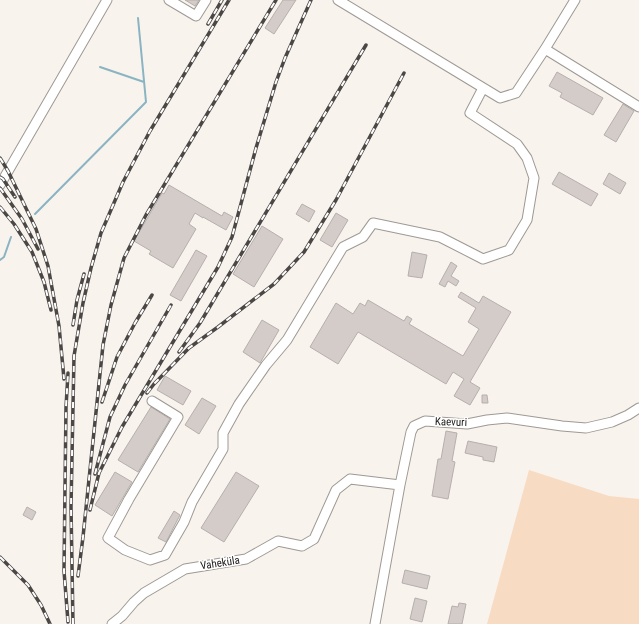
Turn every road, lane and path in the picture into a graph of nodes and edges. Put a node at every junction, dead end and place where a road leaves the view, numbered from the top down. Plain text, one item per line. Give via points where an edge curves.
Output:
1 (107, 0) edge
2 (169, 0) edge
3 (206, 0) edge
4 (338, 0) edge
5 (575, 0) edge
6 (545, 49) junction
7 (483, 88) junction
8 (639, 107) edge
9 (0, 185) edge
10 (152, 401) dead end
11 (639, 408) edge
12 (400, 485) junction
13 (112, 624) edge
14 (375, 624) edge

1 - 9 street
2 - 3 street via 196,16
4 - 7 street
5 - 6 street
6 - 7 street via 516,93 500,98
6 - 8 street
7 - 10 street via 470,113 517,144 527,158 534,178 527,220 509,250 484,259 440,237 373,223 363,237 344,247 287,340 239,404 223,433 223,449 192,502 174,541 165,555 150,560 125,550 108,538 178,417
11 - 12 street, Kaevuri via 612,422 586,428 507,418 466,424 425,421 414,426 411,432
12 - 13 street, Vaheküla via 350,479 336,490 314,539 302,546 278,541 246,559 185,568 144,593
12 - 14 street, Kaevuri

